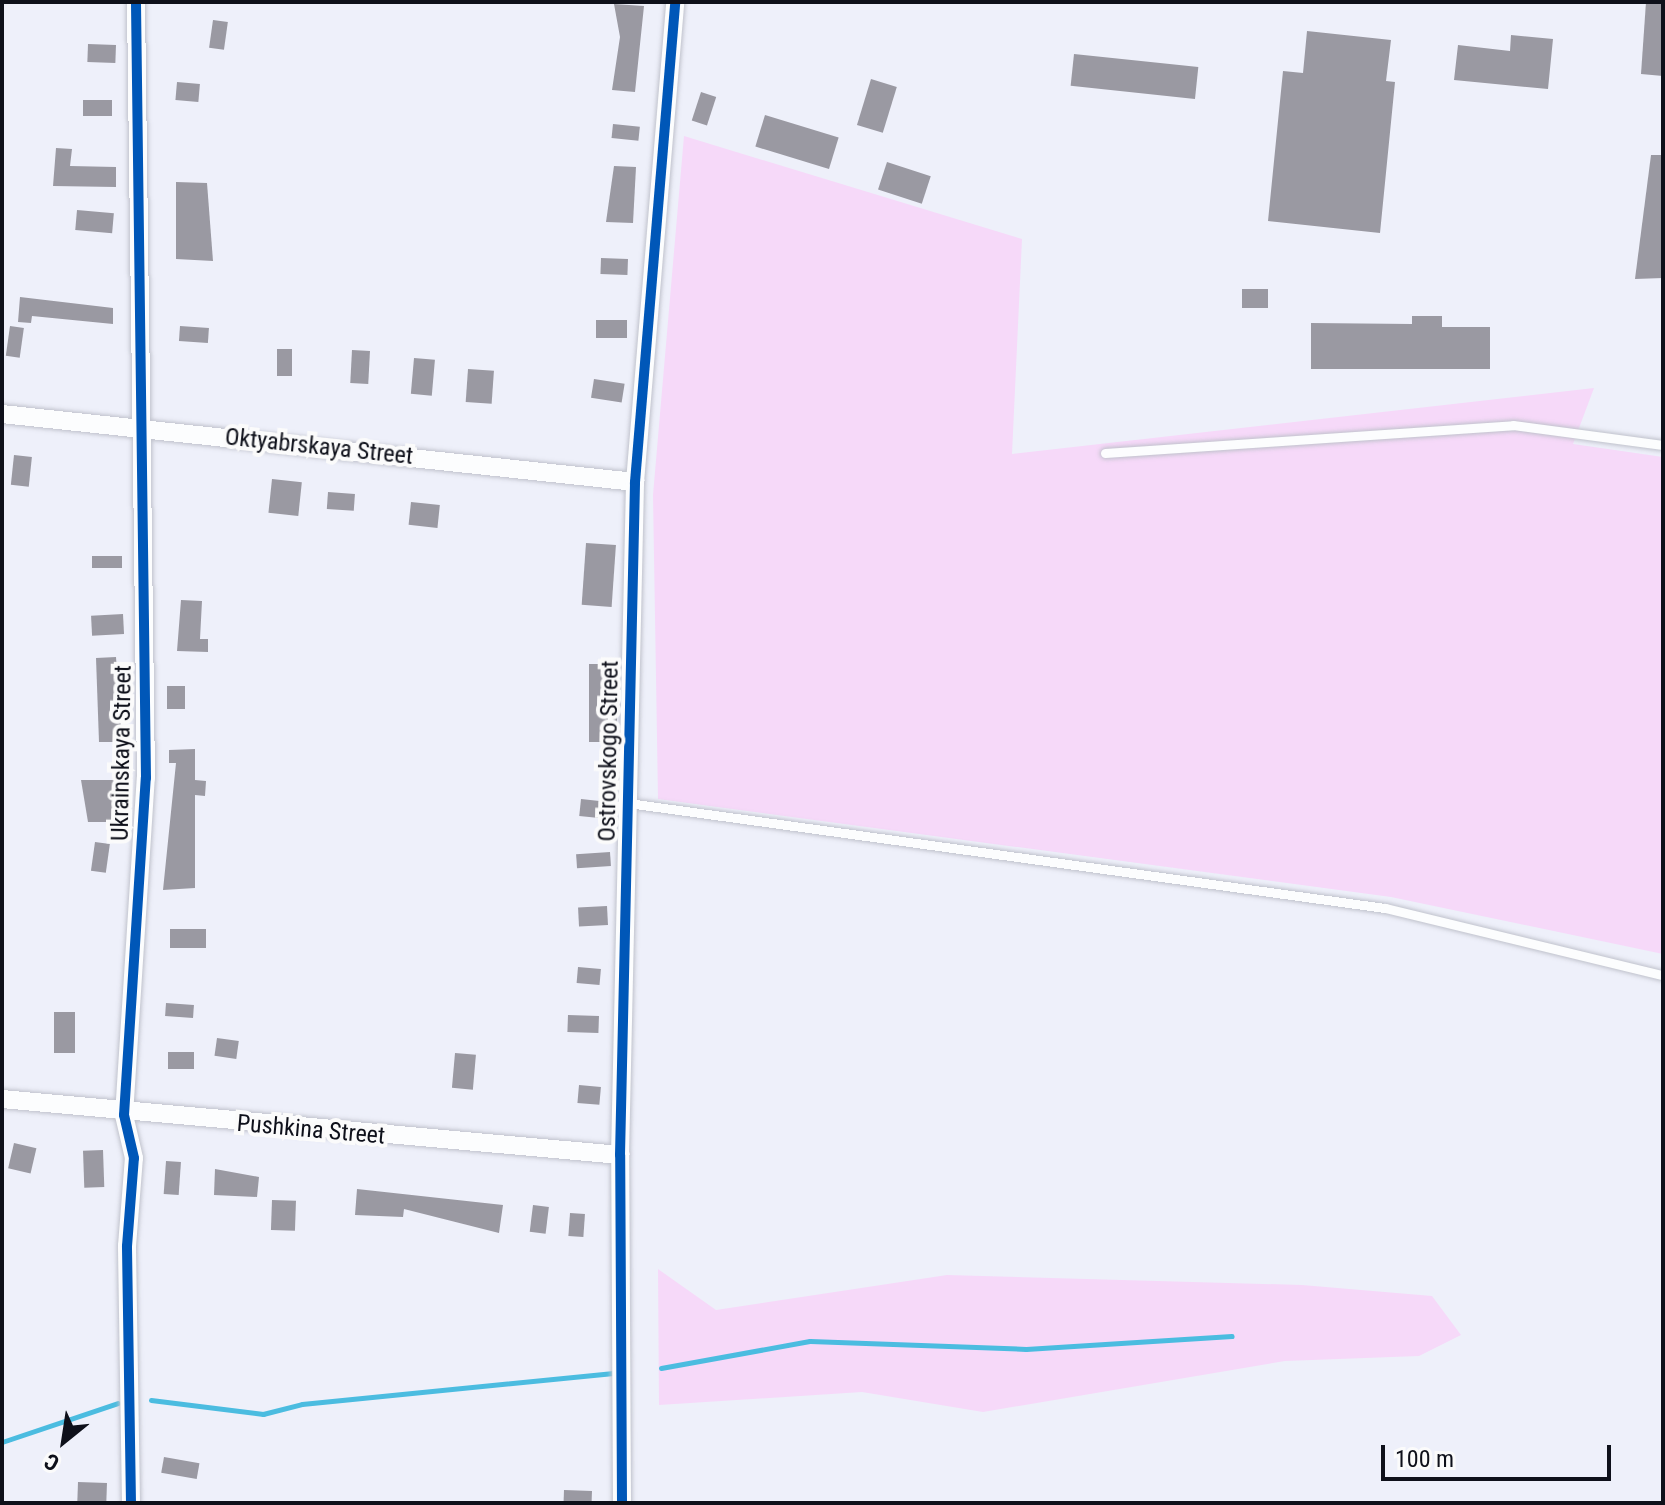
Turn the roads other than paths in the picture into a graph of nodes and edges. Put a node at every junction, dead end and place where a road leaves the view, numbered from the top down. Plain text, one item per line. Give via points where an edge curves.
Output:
1 (136, 2) edge
2 (675, 2) edge
3 (2, 414) edge
4 (137, 426) junction
5 (1663, 445) edge
6 (1105, 453) dead end
7 (635, 482) junction
8 (628, 803) junction
9 (1663, 975) edge
10 (2, 1099) edge
11 (124, 1115) junction
12 (620, 1155) junction
13 (131, 1503) edge
14 (622, 1503) edge

1 - 4 street, Ukrainskaya Street
2 - 7 street, Ostrovskogo Street
3 - 4 street, Oktyabrskaya Street
4 - 7 street, Oktyabrskaya Street
4 - 11 street, Ukrainskaya Street via 146,778
5 - 6 lane via 1513,425
7 - 8 street, Ostrovskogo Street
8 - 9 lane via 1385,908
8 - 12 street, Ostrovskogo Street
10 - 11 street, Pushkina Street
11 - 12 street, Pushkina Street
11 - 13 street, Ukrainskaya Street via 134,1158 127,1246
12 - 14 street, Ostrovskogo Street

